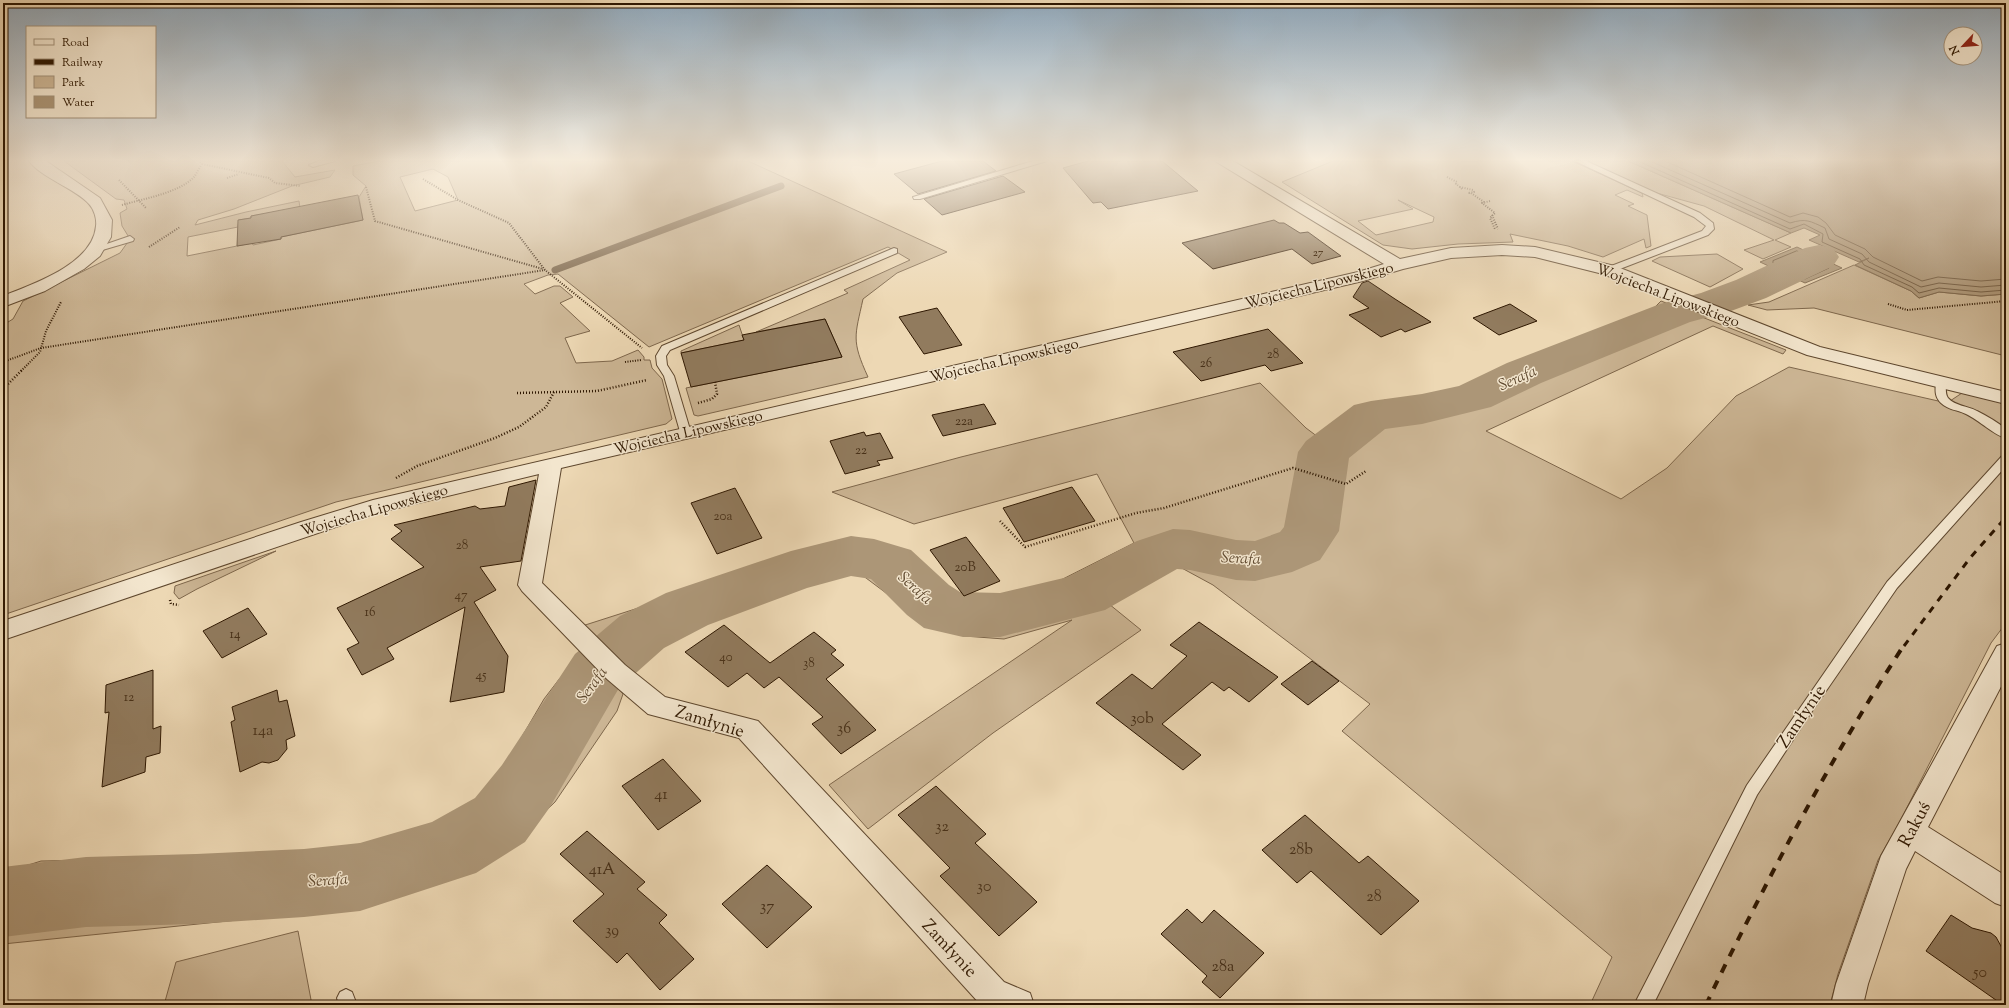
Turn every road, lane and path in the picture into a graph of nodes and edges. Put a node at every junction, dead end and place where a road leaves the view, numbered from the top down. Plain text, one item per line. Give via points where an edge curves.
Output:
1 (109, 208) edge
2 (371, 208) edge
3 (476, 208) edge
4 (1302, 208) edge
5 (1488, 208) edge
6 (1684, 208) edge
7 (102, 210) joint
8 (1492, 214) junction
9 (180, 227) dead end
10 (130, 239) dead end
11 (99, 248) junction
12 (143, 251) dead end
13 (894, 251) dead end
14 (1398, 265) junction
15 (545, 270) junction
16 (1609, 270) junction
17 (64, 296) dead end
18 (2006, 301) edge
19 (3, 302) edge
20 (1888, 304) dead end
21 (41, 348) junction
22 (661, 356) junction
23 (3, 362) edge
24 (669, 376) junction
25 (715, 382) dead end
26 (1941, 383) junction
27 (8, 384) dead end
28 (554, 392) junction
29 (517, 394) dead end
30 (2006, 398) edge
31 (694, 404) dead end
32 (685, 433) junction
33 (2006, 435) edge
34 (2006, 459) edge
35 (550, 464) junction
36 (1366, 472) dead end
37 (394, 483) dead end
38 (1000, 522) dead end
39 (171, 604) dead end
40 (179, 606) dead end
41 (3, 631) edge
42 (2006, 653) edge
43 (1910, 832) junction
44 (2006, 893) edge
45 (1018, 1005) edge
46 (1643, 1005) edge
47 (1847, 1005) edge

1 - 7 path
2 - 15 path via 374,221
3 - 15 path via 509,223
4 - 14 street
5 - 8 path
6 - 16 lane via 1697,214 1710,225 1710,230
7 - 11 street via 106,223
8 - 8 path via 1500,234 1494,230
9 - 12 path
10 - 11 lane
11 - 19 street via 70,271
13 - 22 lane via 666,348
14 - 16 street, Wojciecha Lipowskiego via 1451,253 1502,250 1535,252
14 - 32 street, Wojciecha Lipowskiego via 1363,276
15 - 21 path
15 - 22 path via 653,356
16 - 26 street, Wojciecha Lipowskiego via 1814,351
17 - 21 path via 46,331
18 - 20 path via 1907,310
21 - 23 path
21 - 27 path
22 - 24 lane via 662,365
24 - 28 path via 597,391
24 - 32 lane
25 - 31 path via 717,394 712,399
26 - 30 street, Wojciecha Lipowskiego
26 - 33 lane via 1940,393 1945,401 1971,411
28 - 29 path
28 - 37 path via 546,407 519,427 417,466 397,476
32 - 35 street, Wojciecha Lipowskiego
34 - 46 lane, Zamłynie via 1892,585 1801,716 1752,790
35 - 41 street, Wojciecha Lipowskiego via 347,515
35 - 45 street, Zamłynie via 530,585 616,672 657,706 748,729 992,994
36 - 38 path via 1346,484 1293,468 1025,547
39 - 40 path
42 - 43 street, Rakuś
43 - 44 street
43 - 47 street, Rakuś via 1892,866

